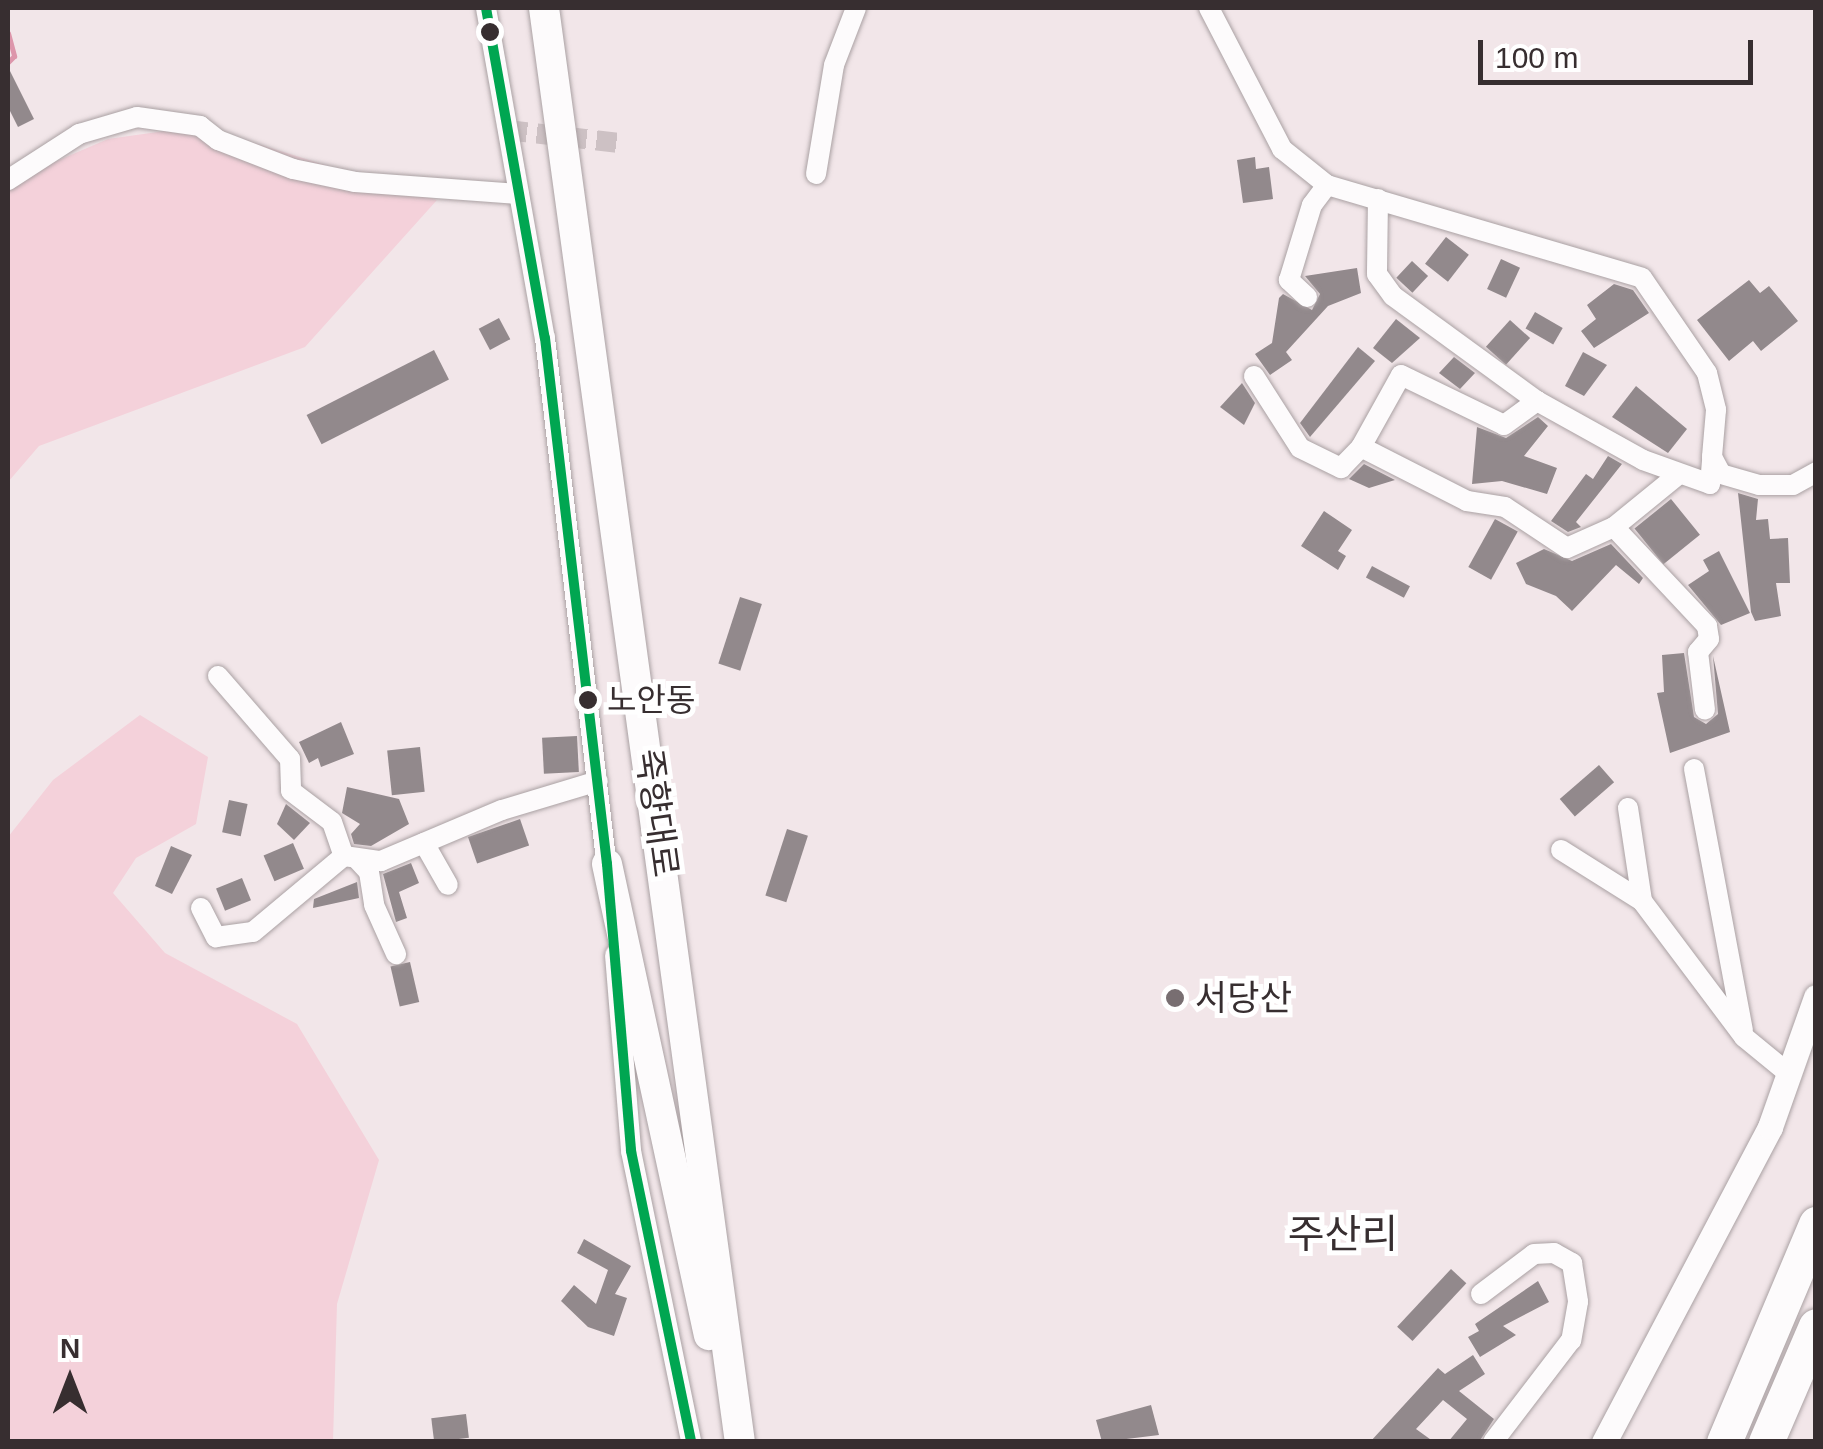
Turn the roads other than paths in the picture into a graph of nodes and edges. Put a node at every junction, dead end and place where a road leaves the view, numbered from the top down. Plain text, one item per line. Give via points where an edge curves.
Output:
1 (486, 8) edge
2 (544, 8) edge
3 (856, 8) edge
4 (1209, 8) edge
5 (816, 174) dead end
6 (8, 180) edge
7 (1327, 186) junction
8 (519, 194) junction
9 (1378, 199) junction
10 (1307, 297) dead end
11 (1254, 376) dead end
12 (1537, 400) junction
13 (1361, 447) junction
14 (1712, 456) junction
15 (1816, 472) edge
16 (1679, 474) junction
17 (1614, 527) junction
18 (218, 676) dead end
19 (1704, 710) dead end
20 (1694, 769) dead end
21 (598, 781) junction
22 (1628, 808) dead end
23 (424, 843) junction
24 (1561, 850) dead end
25 (350, 857) junction
26 (607, 864) junction
27 (448, 885) dead end
28 (1642, 902) junction
29 (202, 908) dead end
30 (396, 954) dead end
31 (1816, 997) edge
32 (1744, 1037) junction
33 (1789, 1074) junction
34 (1816, 1224) edge
35 (1481, 1294) dead end
36 (1816, 1326) edge
37 (691, 1442) edge
38 (737, 1442) edge
39 (1493, 1442) edge
40 (1604, 1442) edge
41 (1724, 1442) edge
42 (1766, 1442) edge

1 - 8 street
2 - 38 main road, 죽향대로
3 - 5 street via 834,65
4 - 7 street via 1282,149
6 - 8 street via 79,134 137,117 200,126 218,140 293,169 355,182
7 - 9 street
7 - 10 street via 1312,205 1289,280
8 - 21 street via 545,338
9 - 12 street via 1377,274 1393,296
9 - 14 street via 1417,216 1642,278 1707,373 1716,410
11 - 13 street via 1300,448 1341,468
12 - 13 street via 1504,424 1402,375
12 - 16 street
13 - 17 street via 1466,501 1505,507 1567,548
14 - 15 street via 1721,474 1760,485 1793,485
14 - 16 street via 1710,484
16 - 17 street
17 - 19 street via 1707,626 1709,639 1698,652
18 - 25 street via 290,759 290,791 332,822
20 - 32 street
21 - 23 street
21 - 26 street
22 - 28 street
23 - 25 street via 381,861
23 - 27 street
24 - 28 street
25 - 29 street via 253,932 216,937
25 - 30 street via 370,872 374,905
26 - 37 street via 630,1150
26 - 38 main road
28 - 32 street
31 - 33 street
32 - 33 street
33 - 40 street via 1770,1127
34 - 41 highway
35 - 39 street via 1534,1254 1554,1253 1572,1263 1578,1302 1571,1340
36 - 42 highway

